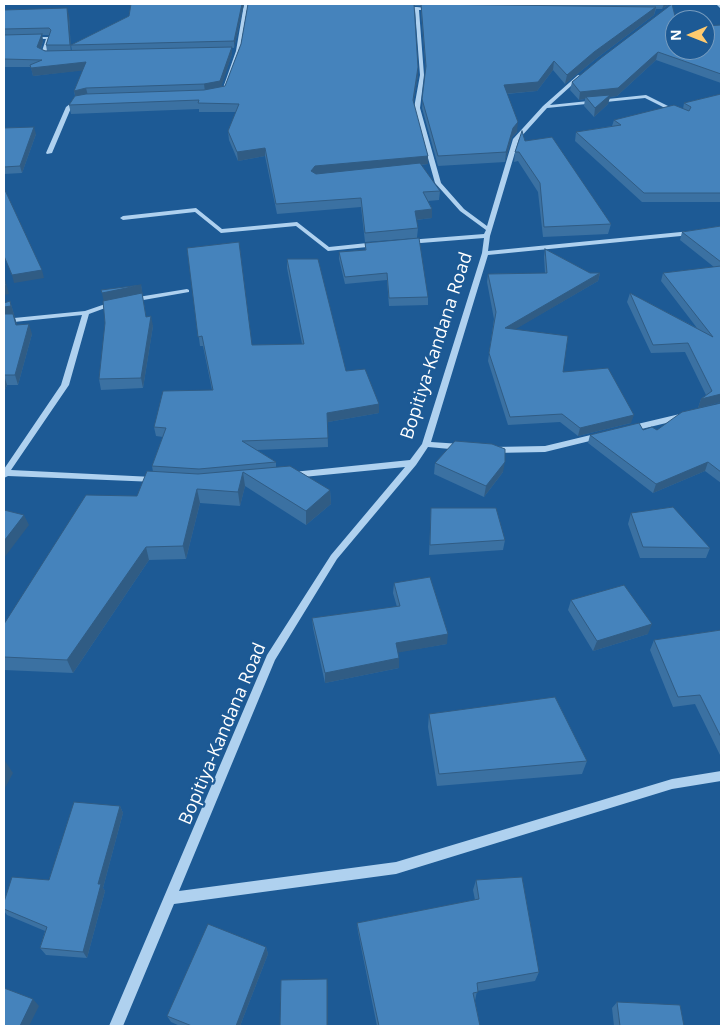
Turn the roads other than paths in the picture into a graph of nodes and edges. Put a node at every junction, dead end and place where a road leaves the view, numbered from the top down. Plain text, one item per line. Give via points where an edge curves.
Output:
1 (718, 4) edge
2 (245, 5) edge
3 (254, 7) edge
4 (721, 7) edge
5 (398, 8) edge
6 (418, 8) junction
7 (435, 9) edge
8 (26, 38) edge
9 (238, 51) junction
10 (228, 52) edge
11 (57, 56) edge
12 (588, 69) edge
13 (224, 91) edge
14 (81, 100) edge
15 (544, 107) junction
16 (685, 116) edge
17 (49, 153) dead end
18 (433, 167) junction
19 (423, 168) edge
20 (123, 218) dead end
21 (702, 232) edge
22 (488, 233) junction
23 (396, 243) edge
24 (386, 244) edge
25 (485, 253) junction
26 (187, 291) dead end
27 (86, 312) junction
28 (4, 321) edge
29 (695, 413) edge
30 (622, 430) edge
31 (612, 433) edge
32 (426, 444) junction
33 (470, 448) edge
34 (488, 449) edge
35 (413, 463) junction
36 (5, 474) edge
37 (285, 476) edge
38 (162, 481) edge
39 (721, 776) edge
40 (171, 898) junction
41 (116, 1026) edge

1 - 4 street
2 - 3 street
2 - 9 street
5 - 6 street
6 - 7 street
6 - 18 street via 422,75 417,108
8 - 11 street via 49,38 43,54
9 - 10 street
9 - 13 street
12 - 15 street, Bopitiya-Kandana Road
14 - 17 street via 69,107
15 - 16 street via 646,96
15 - 22 street, Bopitiya-Kandana Road via 516,139
18 - 19 street
18 - 22 street via 438,183
20 - 24 street via 196,210 222,231 297,224 328,249
21 - 25 street
22 - 23 street
22 - 25 street, Bopitiya-Kandana Road
25 - 32 street, Bopitiya-Kandana Road
26 - 27 street
27 - 28 street
27 - 36 street via 65,385
29 - 30 street
31 - 34 street via 545,449
32 - 33 street
32 - 35 street, Bopitiya-Kandana Road
35 - 37 street
35 - 40 street, Bopitiya-Kandana Road via 334,557 271,658
36 - 38 street
39 - 40 street via 672,784 396,868
40 - 41 street, Bopitiya-Kandana Road

